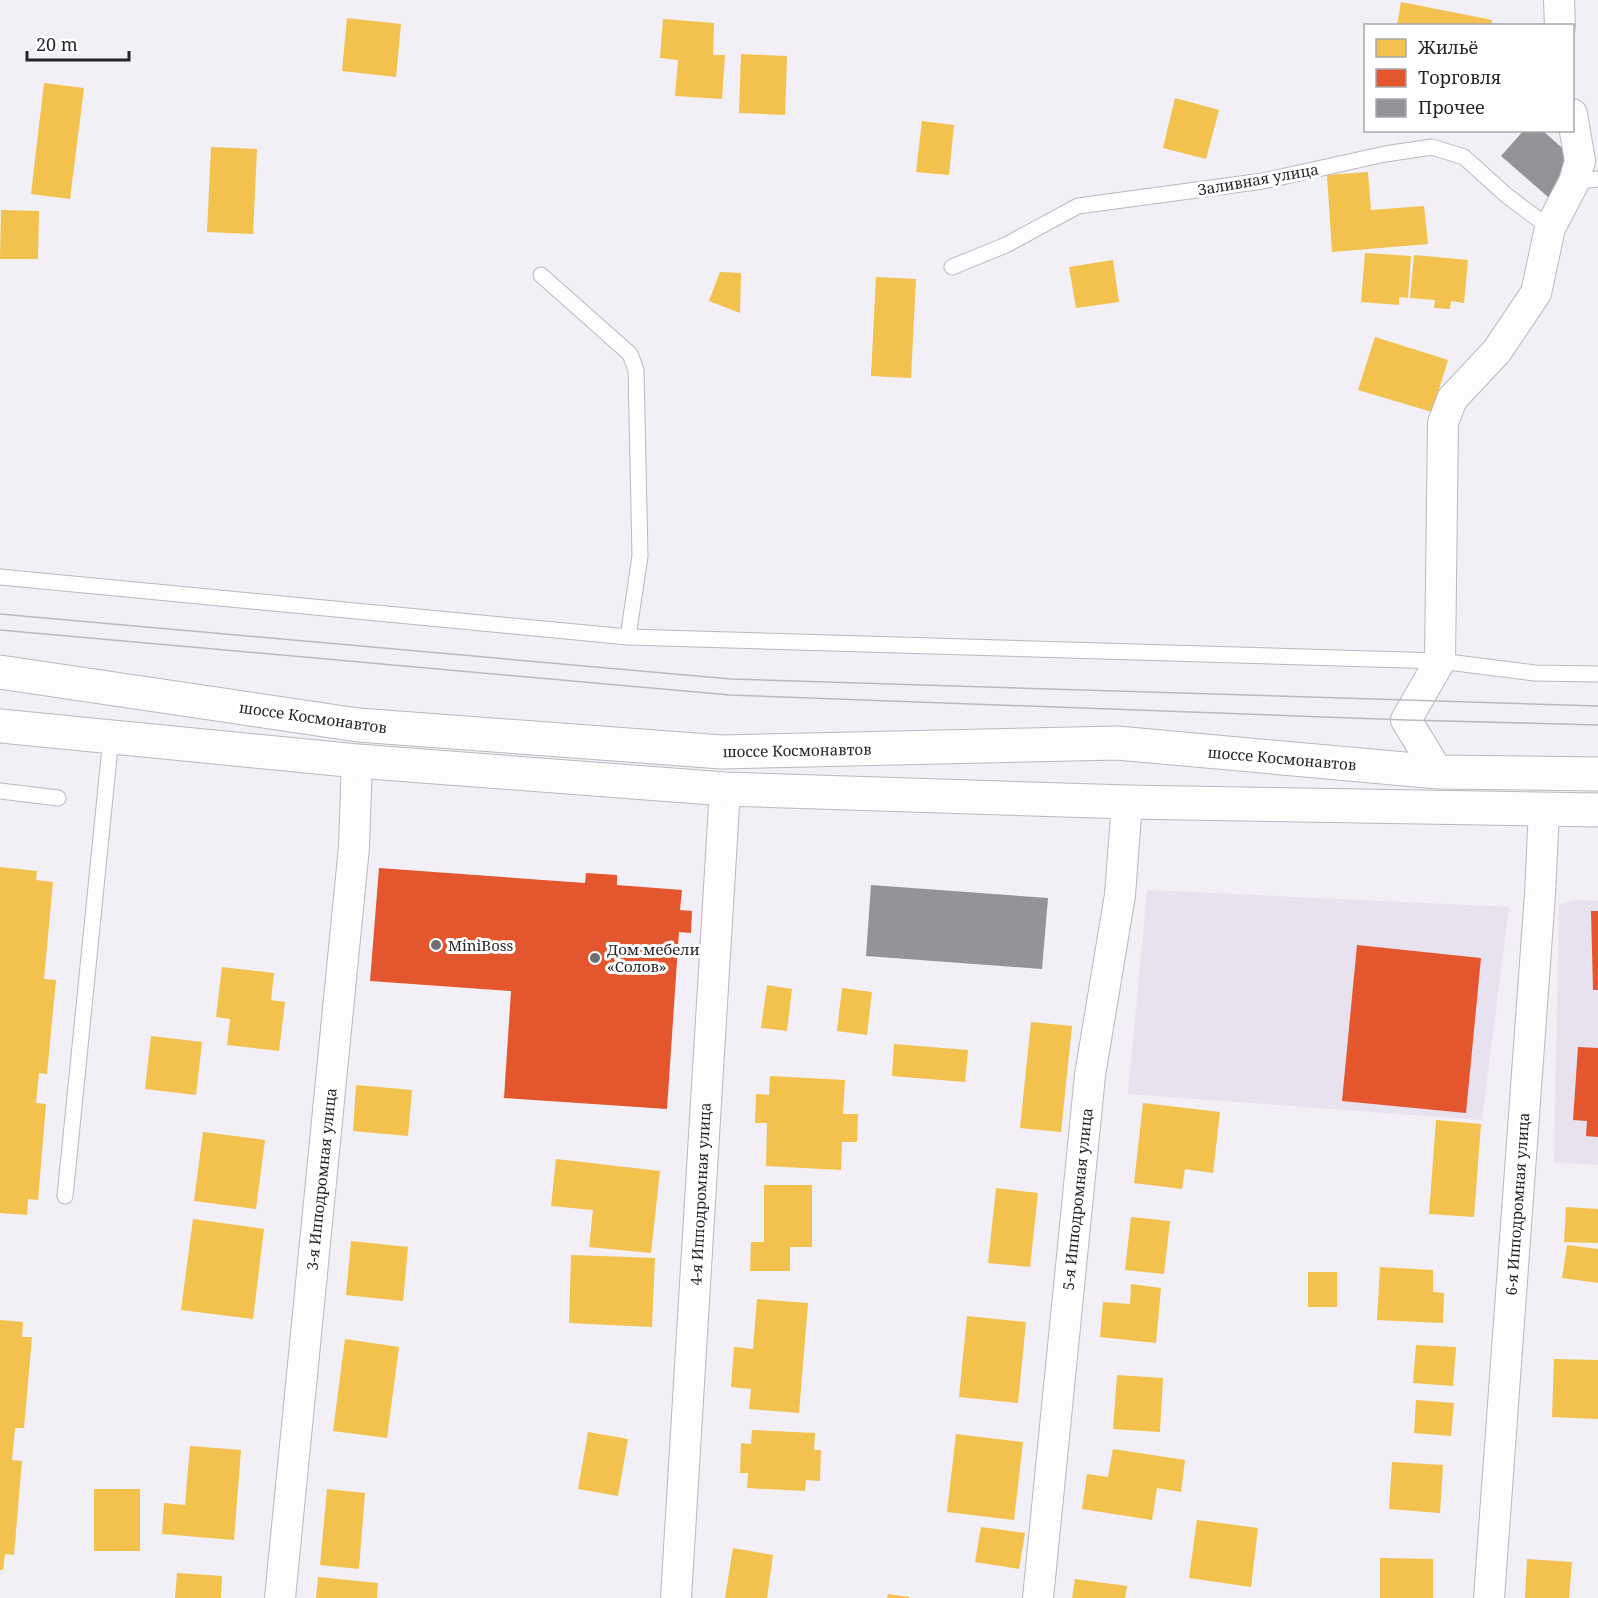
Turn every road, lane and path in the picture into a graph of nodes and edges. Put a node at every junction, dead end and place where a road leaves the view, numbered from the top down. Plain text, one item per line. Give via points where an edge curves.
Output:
1 (1558, 0) edge
2 (1560, 24) edge
3 (1574, 126) edge
4 (1586, 181) edge
5 (1550, 228) junction
6 (952, 267) dead end
7 (541, 275) dead end
8 (0, 577) edge
9 (628, 637) junction
10 (1440, 662) junction
11 (0, 672) edge
12 (1598, 674) edge
13 (0, 726) edge
14 (111, 737) junction
15 (357, 761) junction
16 (1438, 772) junction
17 (1598, 774) edge
18 (725, 789) junction
19 (0, 791) edge
20 (58, 798) dead end
21 (1127, 802) junction
22 (1544, 809) junction
23 (1598, 810) edge
24 (66, 1196) dead end
25 (280, 1598) edge
26 (676, 1598) edge
27 (1038, 1598) edge
28 (1489, 1598) edge

1 - 2 street
3 - 4 street
4 - 5 street
5 - 6 lane, Заливная улица via 1464,157 1432,147 1263,181 1078,206 1006,245
5 - 10 street via 1536,292 1497,351 1452,399 1443,423
7 - 9 lane via 630,354 636,370 640,556
8 - 9 lane
9 - 10 lane
10 - 12 lane via 1534,674
10 - 16 street via 1406,720
11 - 16 main road, шоссе Космонавтов via 358,725 722,752 1118,743
13 - 14 main road
14 - 15 main road
14 - 24 lane
15 - 18 main road
15 - 25 street, 3-я Ипподромная улица via 354,847
16 - 17 main road, шоссе Космонавтов
18 - 21 main road
18 - 26 street, 4-я Ипподромная улица
19 - 20 lane
21 - 22 main road
21 - 27 street, 5-я Ипподромная улица via 1120,896 1090,1075
22 - 23 main road
22 - 28 street, 6-я Ипподромная улица

